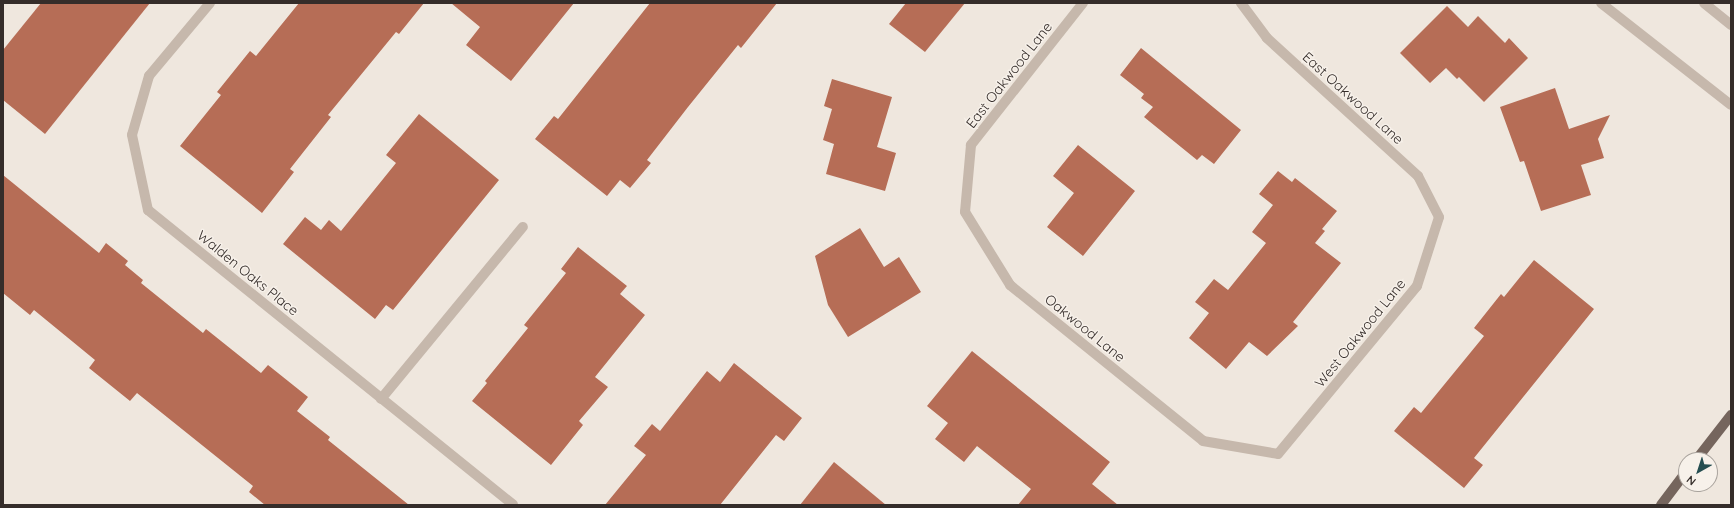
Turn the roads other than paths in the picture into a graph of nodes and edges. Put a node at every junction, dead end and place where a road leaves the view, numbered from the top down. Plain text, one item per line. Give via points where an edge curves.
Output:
1 (210, 3) edge
2 (1083, 3) edge
3 (1241, 3) edge
4 (1602, 3) edge
5 (1704, 3) edge
6 (1731, 25) edge
7 (1731, 105) edge
8 (971, 145) joint
9 (1439, 217) joint
10 (523, 227) dead end
11 (381, 399) junction
12 (1731, 414) edge
13 (1702, 452) edge
14 (1278, 454) joint
15 (1678, 483) edge
16 (513, 505) edge
17 (1661, 505) edge

1 - 11 street, Walden Oaks Place via 150,76 132,135 148,210
2 - 8 street, East Oakwood Lane
3 - 9 street, East Oakwood Lane via 1267,38 1418,176
4 - 7 street
5 - 6 street
8 - 14 street, Oakwood Lane via 966,212 1010,285 1203,441
9 - 14 street, West Oakwood Lane via 1417,286
10 - 11 street
11 - 16 street, Walden Oaks Place
12 - 13 main road
15 - 17 main road

